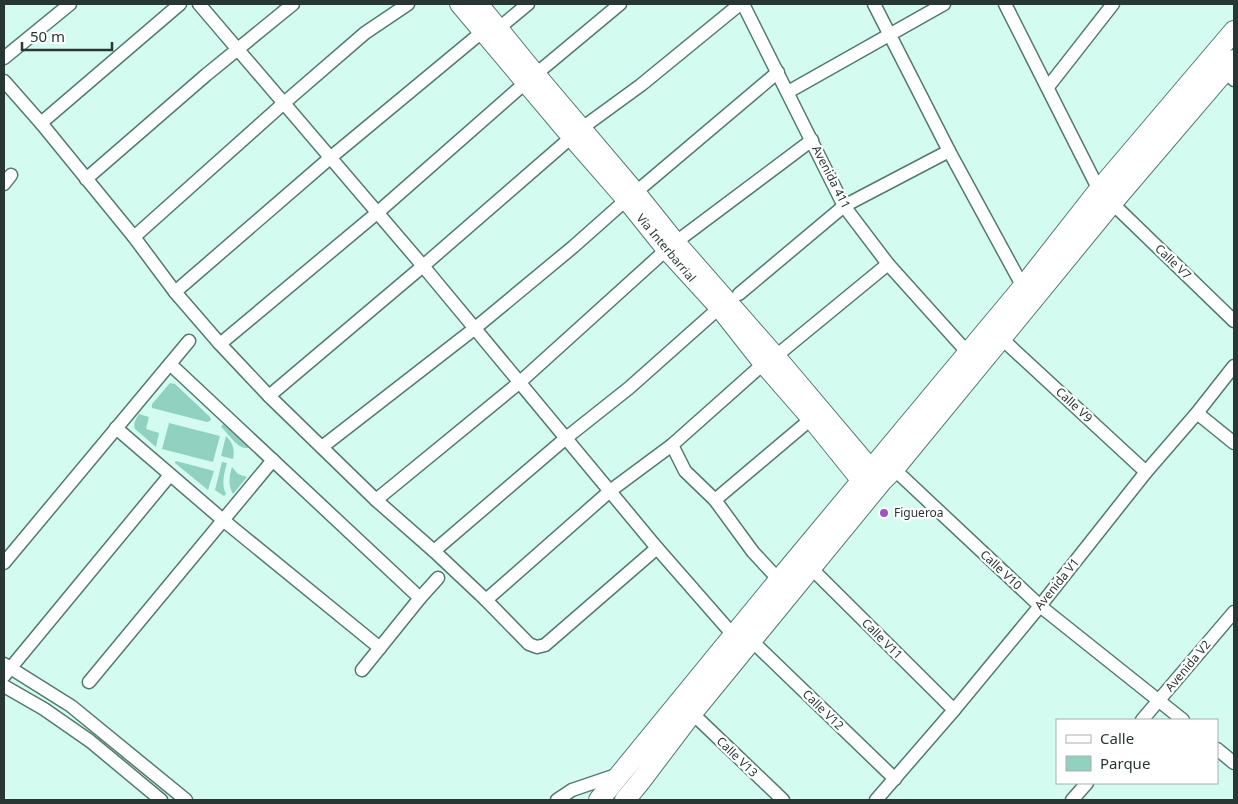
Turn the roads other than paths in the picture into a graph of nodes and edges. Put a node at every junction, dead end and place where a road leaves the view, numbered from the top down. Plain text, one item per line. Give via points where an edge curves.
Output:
1 (70, 4) edge
2 (180, 4) edge
3 (199, 4) edge
4 (293, 4) edge
5 (408, 4) edge
6 (458, 4) edge
7 (479, 4) edge
8 (528, 4) edge
9 (620, 4) edge
10 (742, 4) edge
11 (874, 4) edge
12 (944, 4) edge
13 (1005, 4) edge
14 (1113, 4) edge
15 (491, 30) junction
16 (1234, 31) edge
17 (888, 34) junction
18 (238, 49) junction
19 (4, 58) edge
20 (1231, 70) edge
21 (778, 72) junction
22 (530, 79) junction
23 (4, 81) edge
24 (1048, 87) junction
25 (788, 92) junction
26 (284, 103) junction
27 (41, 124) junction
28 (576, 133) junction
29 (812, 140) junction
30 (950, 151) junction
31 (330, 158) junction
32 (86, 179) junction
33 (631, 196) junction
34 (1106, 197) junction
35 (844, 206) junction
36 (377, 213) junction
37 (134, 237) junction
38 (671, 246) junction
39 (888, 264) junction
40 (423, 266) junction
41 (1023, 287) junction
42 (175, 292) junction
43 (739, 294) dead end
44 (719, 308) junction
45 (1234, 321) edge
46 (474, 329) junction
47 (1002, 338) junction
48 (188, 341) dead end
49 (220, 344) junction
50 (968, 353) junction
51 (770, 360) junction
52 (170, 364) junction
53 (1234, 366) edge
54 (520, 382) junction
55 (269, 396) junction
56 (1197, 413) junction
57 (812, 419) junction
58 (116, 428) junction
59 (566, 438) junction
60 (1234, 443) edge
61 (672, 445) junction
62 (322, 447) junction
63 (273, 460) junction
64 (1146, 472) junction
65 (170, 475) junction
66 (876, 479) junction
67 (610, 491) junction
68 (376, 500) junction
69 (715, 500) junction
70 (223, 520) junction
71 (657, 548) junction
72 (434, 551) junction
73 (4, 563) edge
74 (811, 568) junction
75 (438, 578) dead end
76 (779, 580) junction
77 (420, 598) junction
78 (486, 600) junction
79 (1040, 606) junction
80 (1234, 612) edge
81 (743, 638) junction
82 (380, 648) junction
83 (6, 669) edge
84 (362, 670) dead end
85 (89, 682) dead end
86 (4, 686) edge
87 (1159, 700) junction
88 (954, 710) junction
89 (692, 713) junction
90 (1143, 719) edge
91 (1182, 719) edge
92 (1218, 750) edge
93 (1234, 763) edge
94 (621, 773) junction
95 (895, 779) junction
96 (1086, 784) edge
97 (161, 800) edge
98 (186, 800) edge
99 (557, 800) edge
100 (599, 800) edge
101 (624, 800) edge
102 (783, 800) edge
103 (876, 800) edge
104 (1072, 800) edge

1 - 19 street
2 - 27 street
3 - 18 street, Calle V12
4 - 18 street
5 - 26 street via 365,33
6 - 15 main road, Vía Interbarrial
7 - 15 main road, Vía Interbarrial
8 - 15 street
9 - 22 street
10 - 21 street, Avenida 411
10 - 28 street
11 - 17 street
12 - 17 street
13 - 24 street, Calle V7
14 - 24 street
15 - 22 main road, Vía Interbarrial
15 - 31 street
16 - 34 main road
17 - 25 street
17 - 30 street
18 - 26 street, Calle V12
18 - 32 street
20 - 34 main road
21 - 25 street, Avenida 411
21 - 33 street
22 - 28 main road, Vía Interbarrial
22 - 36 street
23 - 27 street
24 - 34 street, Calle V7
25 - 29 street, Avenida 411
26 - 31 street, Calle V12
26 - 37 street
27 - 32 street
28 - 33 main road, Vía Interbarrial
28 - 40 street
29 - 35 street, Avenida 411
29 - 38 street
30 - 35 street
30 - 41 street
31 - 36 street, Calle V12
31 - 42 street
32 - 37 street
33 - 38 main road, Vía Interbarrial
33 - 46 street
34 - 41 main road
34 - 45 street, Calle V7
34 - 47 main road
35 - 39 street, Avenida 411
35 - 43 street
36 - 40 street, Calle V12
36 - 49 street
37 - 42 street
38 - 44 main road, Vía Interbarrial
38 - 51 main road, Vía Interbarrial
38 - 54 street
39 - 50 street, Avenida 411
39 - 51 street
40 - 46 street, Calle V12
40 - 55 street
41 - 50 main road
42 - 49 street
44 - 51 main road, Vía Interbarrial
44 - 59 street via 629,388
46 - 54 street, Calle V12
46 - 62 street
47 - 64 street, Calle V9
47 - 66 main road
48 - 52 street
49 - 55 street
50 - 66 main road
51 - 57 main road, Vía Interbarrial
51 - 61 street
51 - 66 main road, Vía Interbarrial
52 - 58 street
52 - 63 street
53 - 56 street, Avenida V1
54 - 59 street, Calle V12
54 - 68 street
55 - 62 street
56 - 60 street
56 - 64 street, Avenida V1
57 - 66 main road, Vía Interbarrial
57 - 69 street
58 - 65 street
58 - 73 street
59 - 67 street, Calle V12
59 - 72 street
61 - 67 street
61 - 69 street via 685,471
62 - 68 street
63 - 70 street
63 - 77 street
64 - 79 street, Avenida V1
65 - 70 street
65 - 83 street
66 - 74 main road
66 - 76 main road
66 - 79 street, Calle V10
67 - 71 street, Calle V12
67 - 78 street
68 - 72 street
69 - 76 street via 753,552
70 - 82 street
70 - 85 street
71 - 78 street via 545,645 529,644
71 - 81 street, Calle V12
72 - 78 street
74 - 81 main road
74 - 88 street, Calle V11
75 - 77 street
76 - 81 main road
77 - 82 street
79 - 87 street, Calle V10
79 - 88 street, Avenida V1
80 - 87 street, Avenida V2
81 - 89 main road
81 - 94 main road
81 - 95 street, Calle V12
82 - 84 street
83 - 98 street via 71,706
86 - 97 street via 90,741
87 - 90 street, Avenida V2
87 - 91 street, Calle V10
88 - 95 street, Avenida V1
89 - 101 main road
89 - 102 street, Calle V13
92 - 93 street
94 - 99 street via 572,790
94 - 100 main road
95 - 103 street, Avenida V1
96 - 104 street

